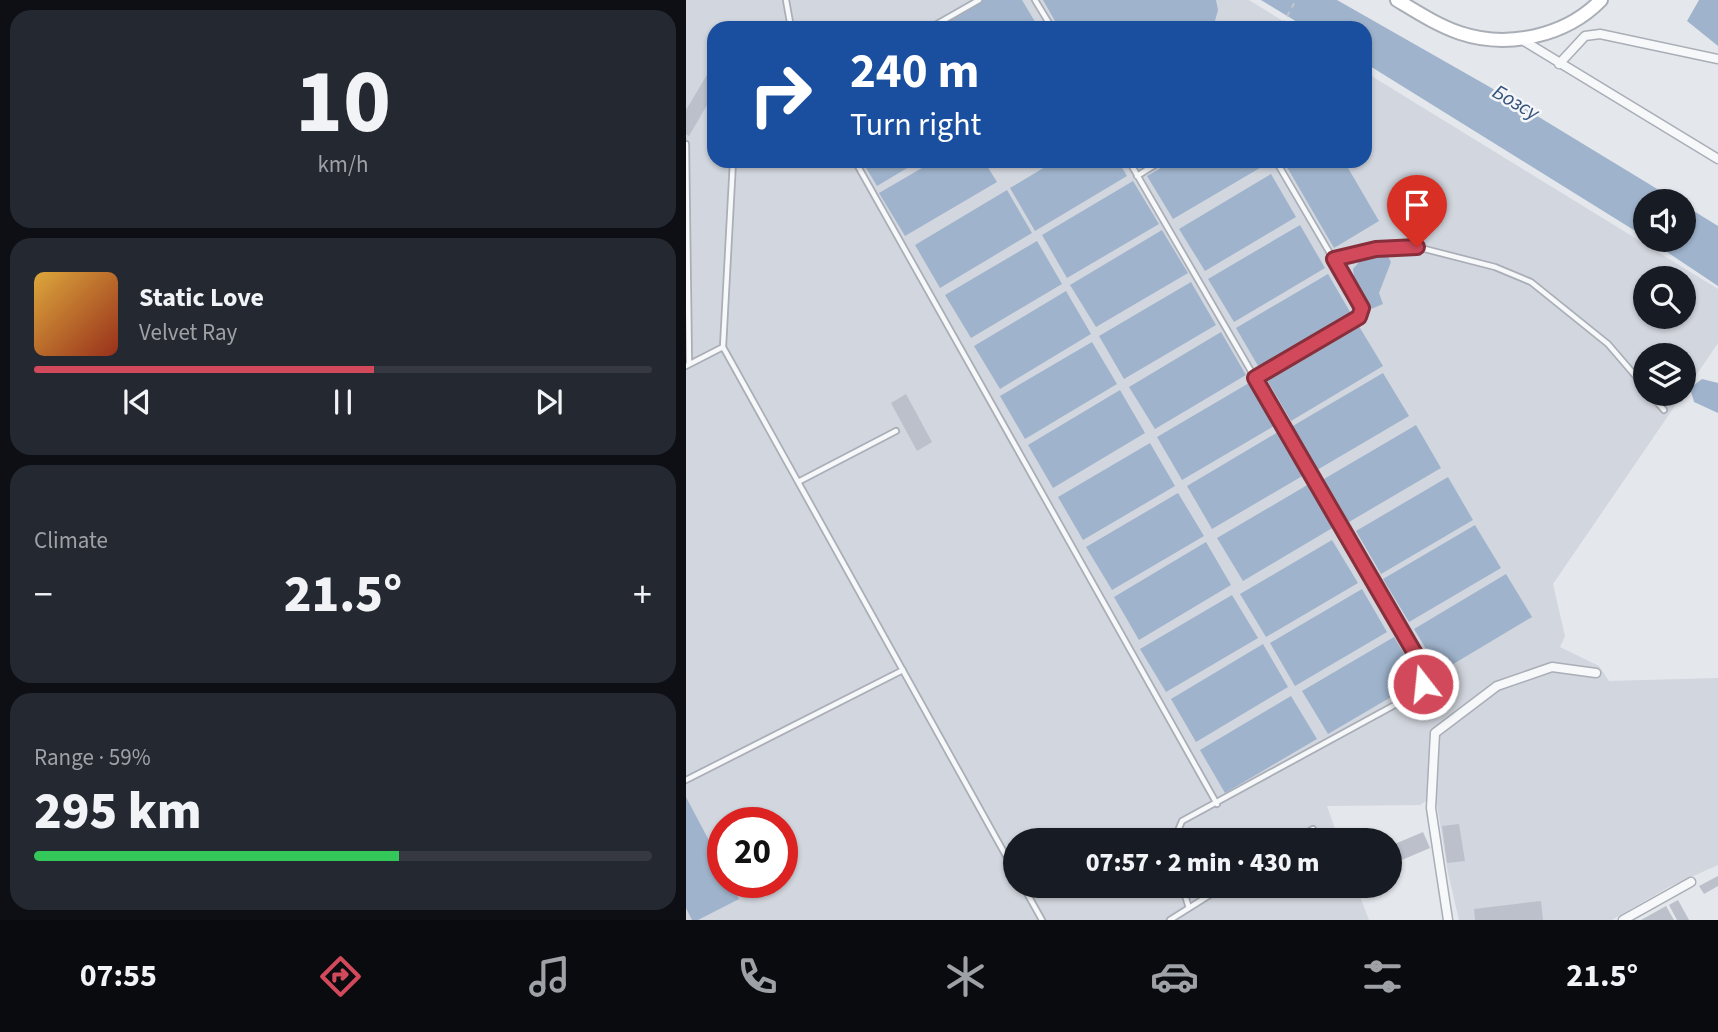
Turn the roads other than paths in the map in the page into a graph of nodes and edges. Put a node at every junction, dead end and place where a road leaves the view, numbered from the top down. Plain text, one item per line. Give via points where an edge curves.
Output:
1 (786, 0) edge
2 (979, 0) edge
3 (1035, 0) edge
4 (1397, 0) edge
5 (1601, 0) edge
6 (790, 21) edge
7 (942, 21) edge
8 (1048, 21) edge
9 (1519, 38) junction
10 (1718, 59) edge
11 (1559, 64) junction
12 (686, 144) edge
13 (1718, 159) edge
14 (733, 168) edge
15 (859, 168) edge
16 (1133, 168) edge
17 (1150, 168) edge
18 (1280, 168) edge
19 (1137, 176) junction
20 (1334, 259) junction
21 (723, 347) junction
22 (688, 365) edge
23 (1633, 373) edge
24 (1255, 378) junction
25 (1660, 406) edge
26 (1664, 410) dead end
27 (896, 430) dead end
28 (798, 482) junction
29 (903, 670) junction
30 (1596, 673) dead end
31 (686, 780) edge
32 (1217, 804) junction
33 (1179, 828) edge
34 (1003, 850) edge
35 (1691, 882) dead end
36 (1030, 898) edge
37 (1186, 898) edge
38 (1205, 898) edge
39 (1189, 908) junction
40 (1042, 920) edge
41 (1170, 920) edge
42 (1448, 920) edge
43 (1623, 920) edge

1 - 6 lane
2 - 7 lane
3 - 8 lane
4 - 9 main road via 1458,32 1492,40
5 - 9 main road via 1571,24
9 - 11 street
10 - 11 street via 1600,34 1584,36
11 - 13 street
12 - 22 lane
14 - 21 lane
15 - 32 lane
16 - 19 lane
17 - 19 lane
18 - 20 lane
19 - 24 lane
20 - 23 lane via 1376,249 1417,247 1495,267 1531,282 1608,344
20 - 24 lane via 1362,308 1359,317
21 - 22 lane
21 - 28 lane
24 - 32 lane via 1424,669 1423,684 1413,695
25 - 26 lane
27 - 28 lane
28 - 29 lane
29 - 31 lane
29 - 34 lane
30 - 42 street via 1552,667 1497,687 1434,733 1432,808
32 - 33 lane via 1182,821
35 - 43 street
36 - 40 lane
37 - 39 lane
38 - 39 lane
39 - 41 lane

